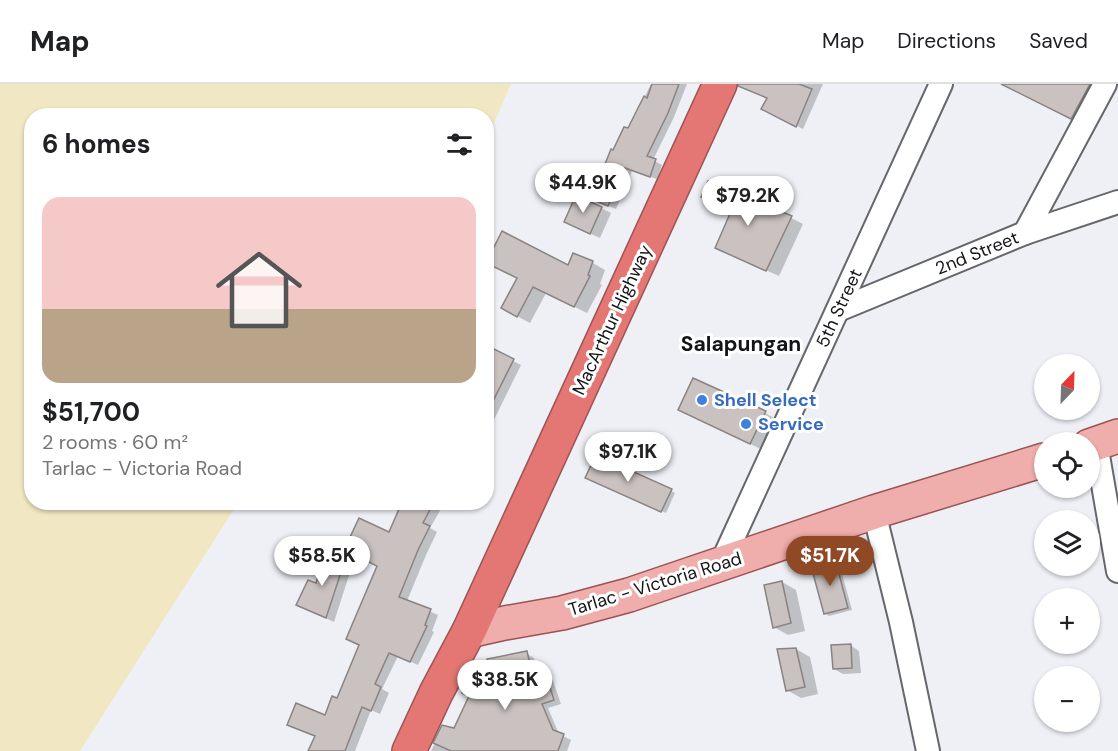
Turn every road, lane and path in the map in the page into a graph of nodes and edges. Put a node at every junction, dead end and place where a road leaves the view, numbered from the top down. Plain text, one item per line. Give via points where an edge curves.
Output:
1 (720, 84) edge
2 (941, 84) edge
3 (1105, 84) edge
4 (1118, 202) edge
5 (1025, 233) junction
6 (838, 310) junction
7 (1101, 442) edge
8 (1034, 463) edge
9 (874, 512) junction
10 (721, 564) junction
11 (1118, 571) edge
12 (469, 631) junction
13 (410, 751) edge
14 (928, 751) edge

1 - 12 highway, MacArthur Highway
2 - 6 street, 5th Street
3 - 5 street
4 - 5 street, 2nd Street
5 - 6 street, 2nd Street
6 - 10 street, 5th Street
7 - 11 street
8 - 9 main road, Tarlac - Victoria Road
9 - 10 main road, Tarlac - Victoria Road
9 - 14 street
10 - 12 main road, Tarlac - Victoria Road via 600,603
12 - 13 highway, MacArthur Highway

